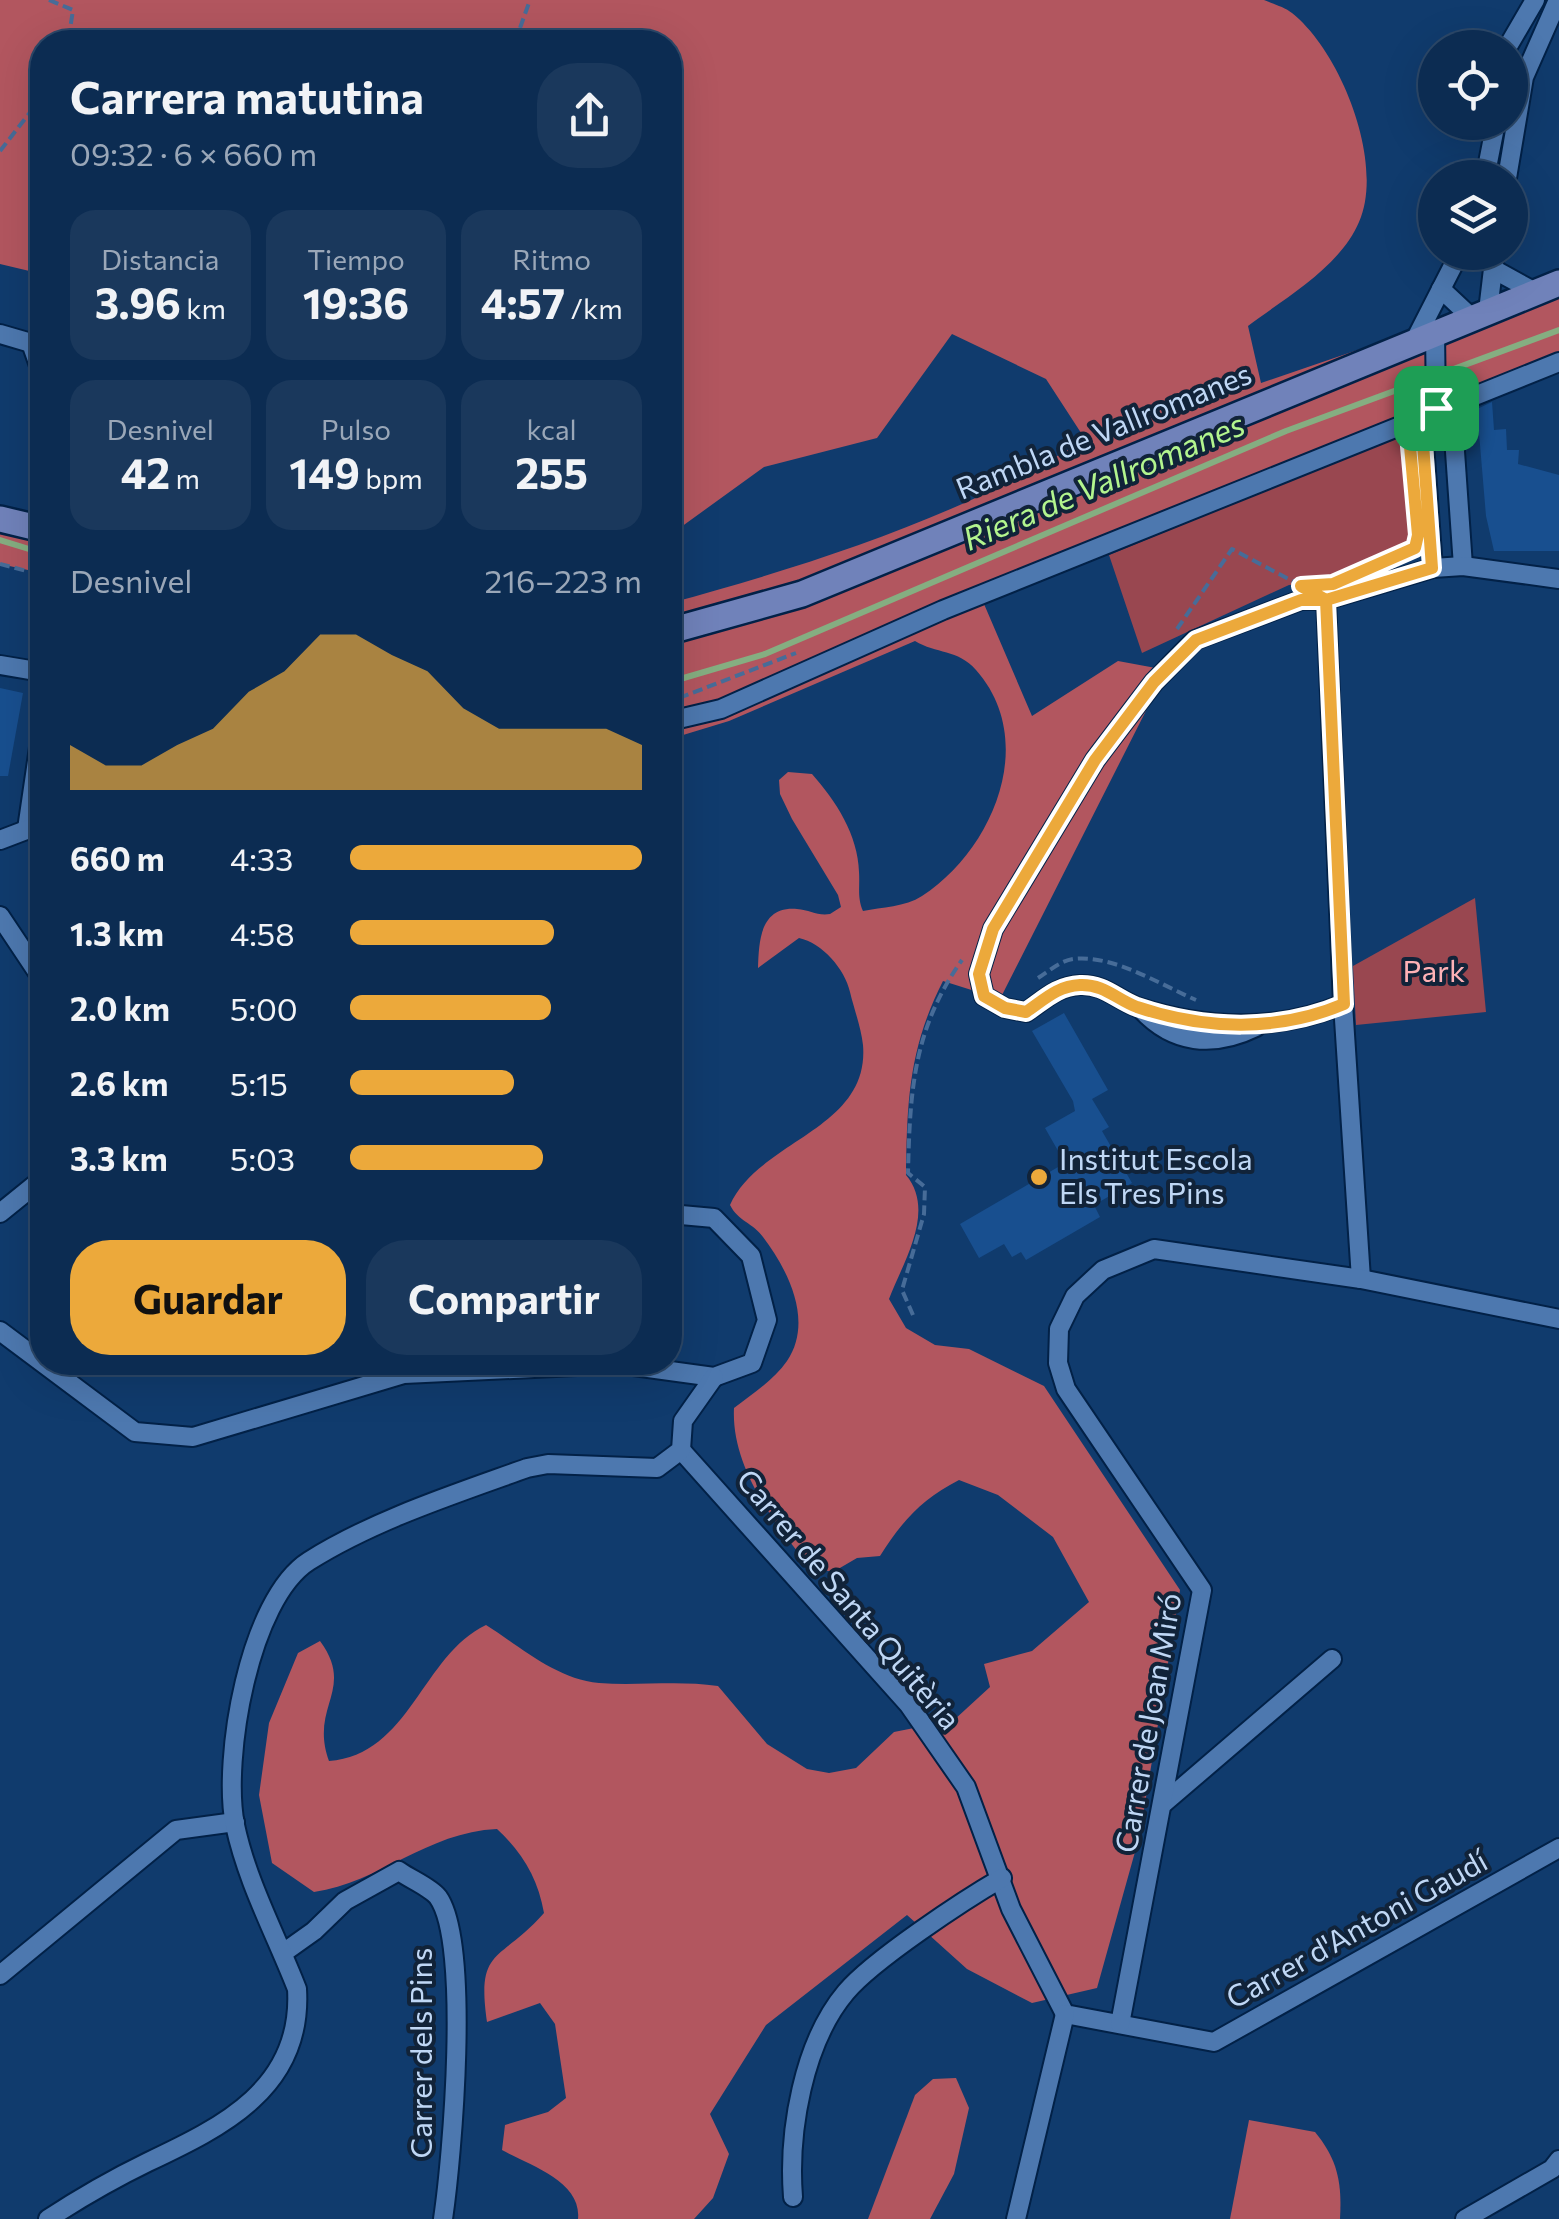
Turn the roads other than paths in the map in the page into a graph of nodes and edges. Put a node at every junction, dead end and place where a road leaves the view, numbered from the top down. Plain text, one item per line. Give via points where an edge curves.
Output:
1 (1535, 0) edge
2 (1558, 0) edge
3 (1518, 30) edge
4 (1510, 160) edge
5 (1451, 270) edge
6 (1491, 270) edge
7 (1513, 270) edge
8 (1547, 288) edge
9 (1441, 289) junction
10 (1480, 314) junction
11 (0, 334) edge
12 (1425, 336) junction
13 (30, 344) edge
14 (1559, 362) edge
15 (1436, 408) junction
16 (0, 518) edge
17 (30, 526) edge
18 (1463, 566) junction
19 (1432, 568) junction
20 (1559, 579) edge
21 (1326, 600) junction
22 (682, 627) edge
23 (0, 665) edge
24 (30, 670) edge
25 (682, 718) edge
26 (30, 828) edge
27 (1, 837) edge
28 (0, 916) edge
29 (30, 961) edge
30 (1344, 1004) junction
31 (1140, 1007) junction
32 (1261, 1025) junction
33 (30, 1189) edge
34 (0, 1213) edge
35 (682, 1215) edge
36 (1362, 1279) junction
37 (1559, 1319) edge
38 (0, 1331) edge
39 (30, 1353) edge
40 (682, 1373) edge
41 (59, 1375) edge
42 (401, 1375) edge
43 (714, 1378) junction
44 (681, 1450) junction
45 (1332, 1658) dead end
46 (1164, 1803) junction
47 (235, 1822) junction
48 (1559, 1848) edge
49 (1002, 1878) junction
50 (282, 1953) junction
51 (0, 1975) edge
52 (1065, 2014) junction
53 (1120, 2024) junction
54 (1559, 2160) edge
55 (793, 2197) dead end
56 (48, 2219) edge
57 (443, 2219) edge
58 (1016, 2219) edge
59 (1466, 2219) edge

1 - 3 street
2 - 4 street via 1524,77
5 - 9 street
6 - 10 street
7 - 8 street
8 - 10 street, Rambla de Vallromanes
9 - 10 street
9 - 12 street
10 - 12 street, Rambla de Vallromanes
11 - 13 street
12 - 15 street
12 - 22 street, Rambla de Vallromanes via 802,594
14 - 15 street
15 - 18 street via 1453,423
15 - 19 street via 1422,430
15 - 25 street via 943,610 721,709
16 - 17 street
18 - 19 street
18 - 20 street
19 - 21 street
21 - 30 street
21 - 31 street via 1301,600 1196,640 1154,682 1095,760 993,929 979,974 984,996 1005,1008 1026,1012 1052,991 1076,985 1098,985
23 - 24 street
26 - 27 street
28 - 29 street
30 - 32 street
30 - 36 street
31 - 32 street
31 - 32 street via 1160,1029 1197,1040 1220,1041
33 - 34 street
35 - 43 street via 714,1218 751,1256 766,1320 752,1364
36 - 37 street
36 - 46 street, Carrer de Joan Miró via 1154,1249 1104,1270 1075,1296 1056,1346 1066,1389 1202,1590
38 - 39 street
40 - 43 street
41 - 42 street via 135,1432 192,1437
43 - 44 street via 683,1422
44 - 47 street via 657,1468 527,1468 307,1562 275,1602 247,1671
44 - 49 street, Carrer de Santa Quitèria via 909,1705 966,1787
45 - 46 street
46 - 53 street, Carrer de Joan Miró
47 - 50 street
47 - 51 street via 176,1830
48 - 53 street, Carrer d'Antoni Gaudí via 1214,2042
49 - 52 street, Carrer de Santa Quitèria
49 - 55 street via 859,1980 839,2002 802,2095 790,2169
50 - 56 street via 298,2007 286,2048 254,2100 205,2137
50 - 57 street, Carrer dels Pins via 345,1901 400,1872 438,1897 455,1954 453,2155
52 - 53 street
52 - 58 street
54 - 59 street

